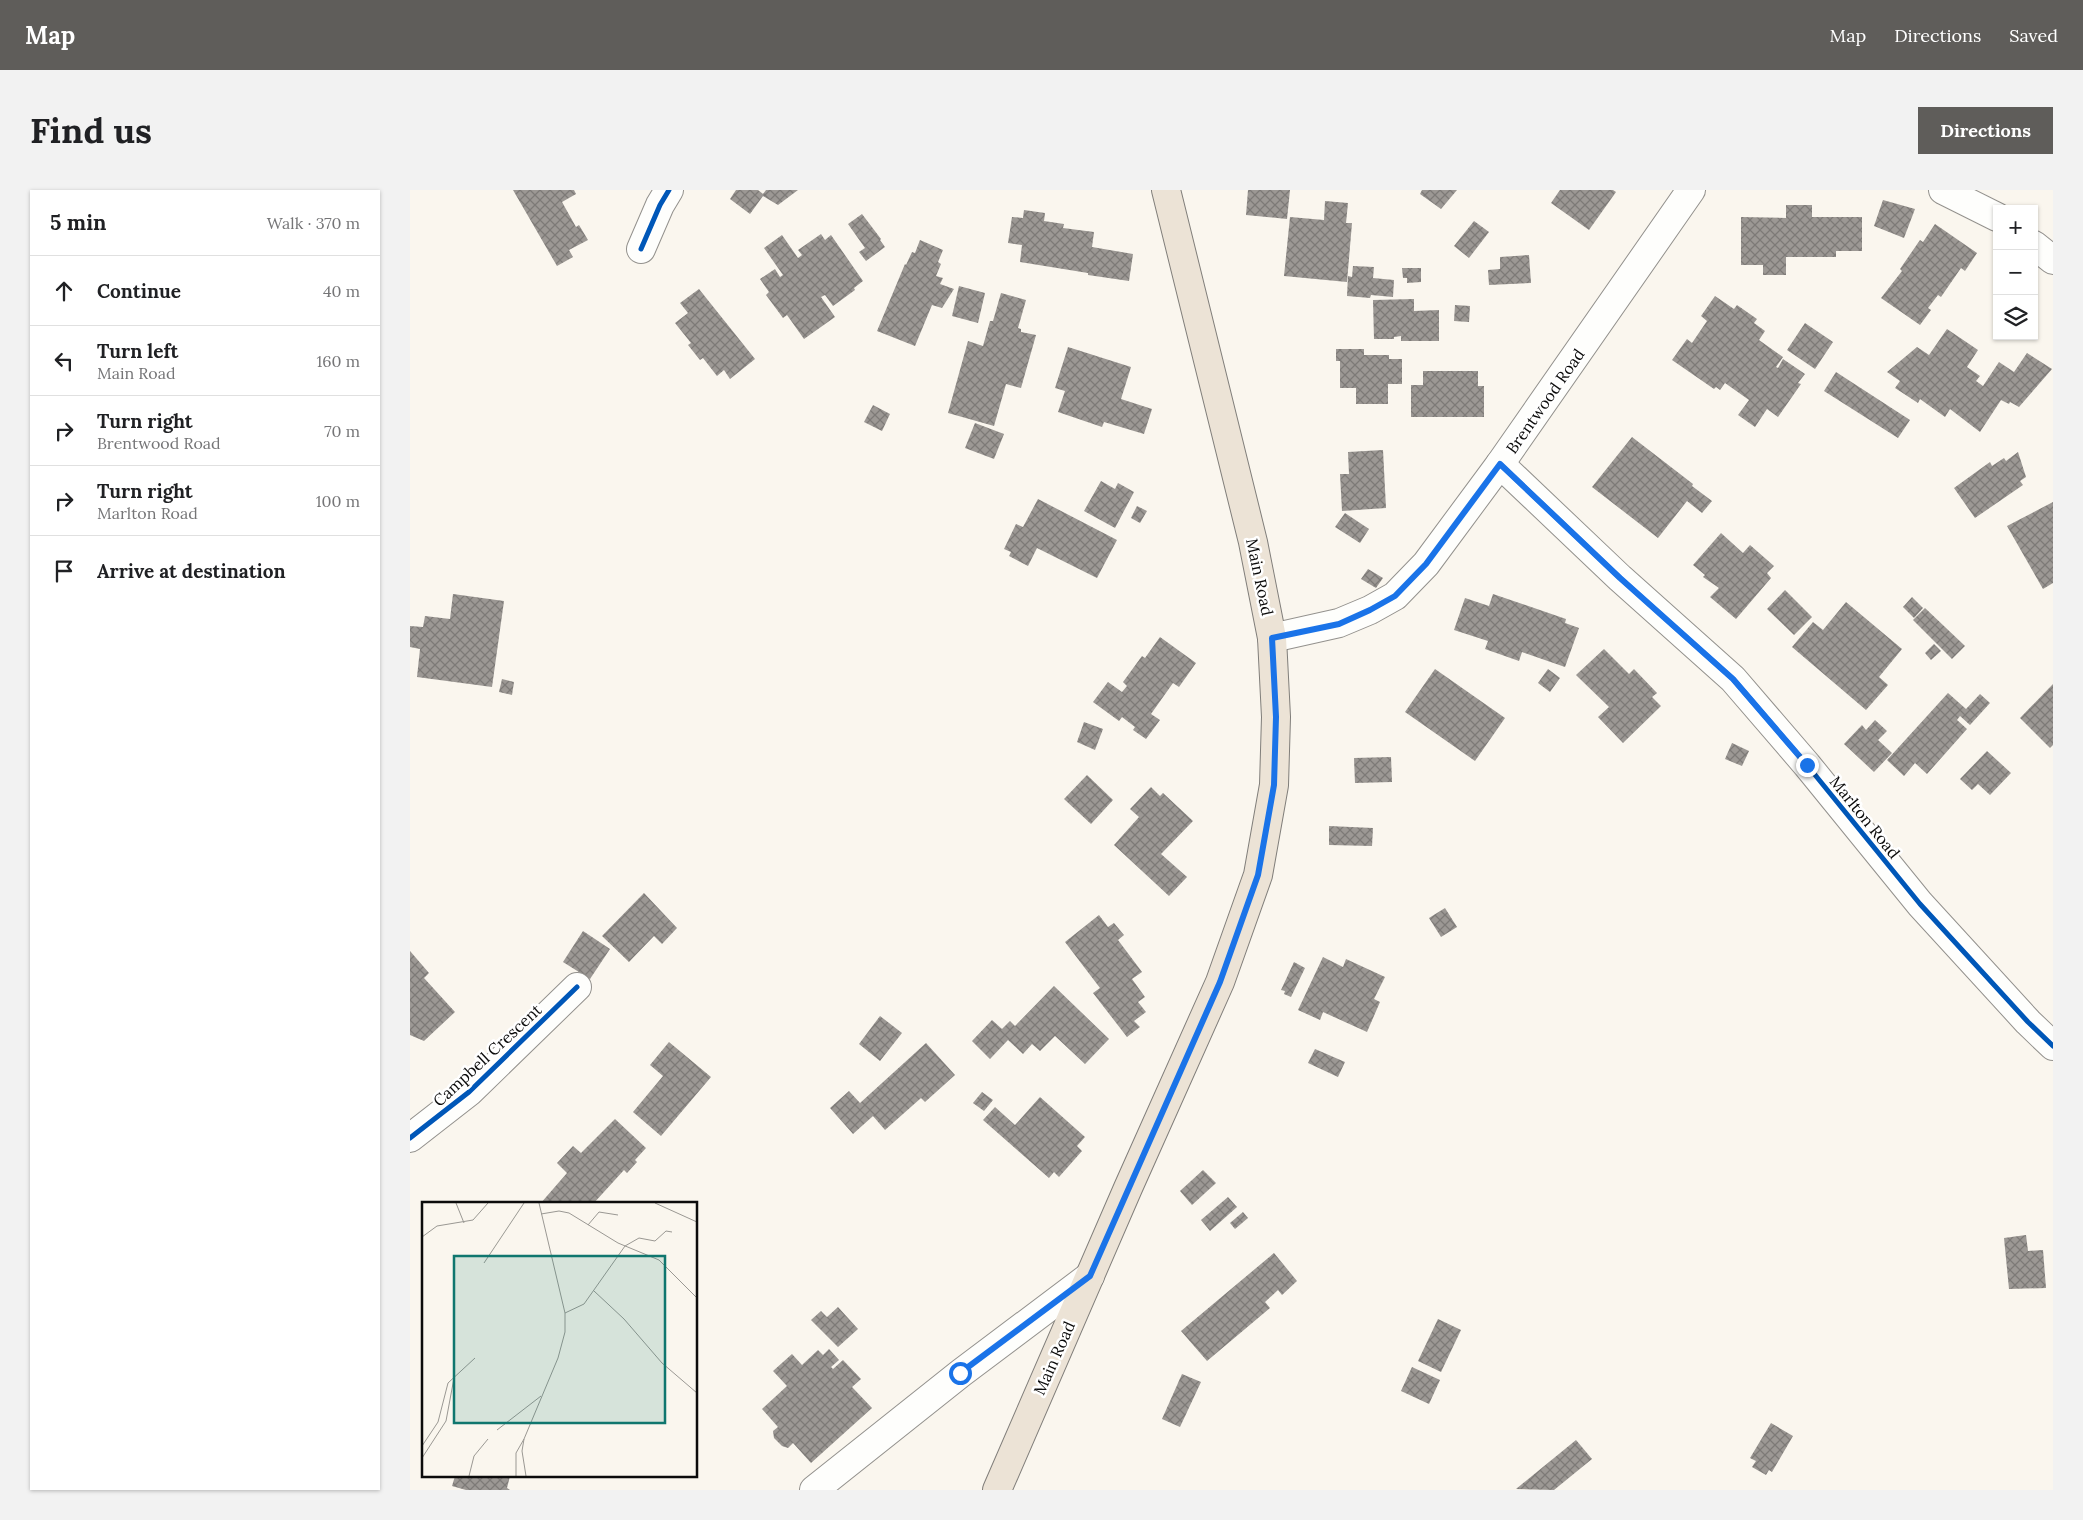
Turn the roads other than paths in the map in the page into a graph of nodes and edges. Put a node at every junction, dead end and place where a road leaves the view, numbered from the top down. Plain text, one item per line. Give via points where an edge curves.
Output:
1 (669, 190) edge
2 (1166, 190) edge
3 (1691, 190) edge
4 (1943, 190) edge
5 (1993, 215) edge
6 (2038, 248) edge
7 (641, 249) dead end
8 (2053, 260) edge
9 (1500, 464) junction
10 (1272, 638) junction
11 (577, 986) dead end
12 (2053, 1046) edge
13 (410, 1138) edge
14 (1090, 1276) junction
15 (814, 1490) edge
16 (997, 1490) edge

1 - 7 street
2 - 10 main road, Main Road via 1253,542
3 - 9 street, Brentwood Road
4 - 5 street
6 - 8 street
9 - 10 street, Brentwood Road via 1426,564 1395,596 1339,624
9 - 12 street, Marlton Road via 1733,679 1920,904
10 - 14 main road, Main Road via 1276,717 1274,785 1258,875 1220,982
11 - 13 street, Campbell Crescent via 469,1092
14 - 15 street via 960,1373
14 - 16 main road, Main Road

